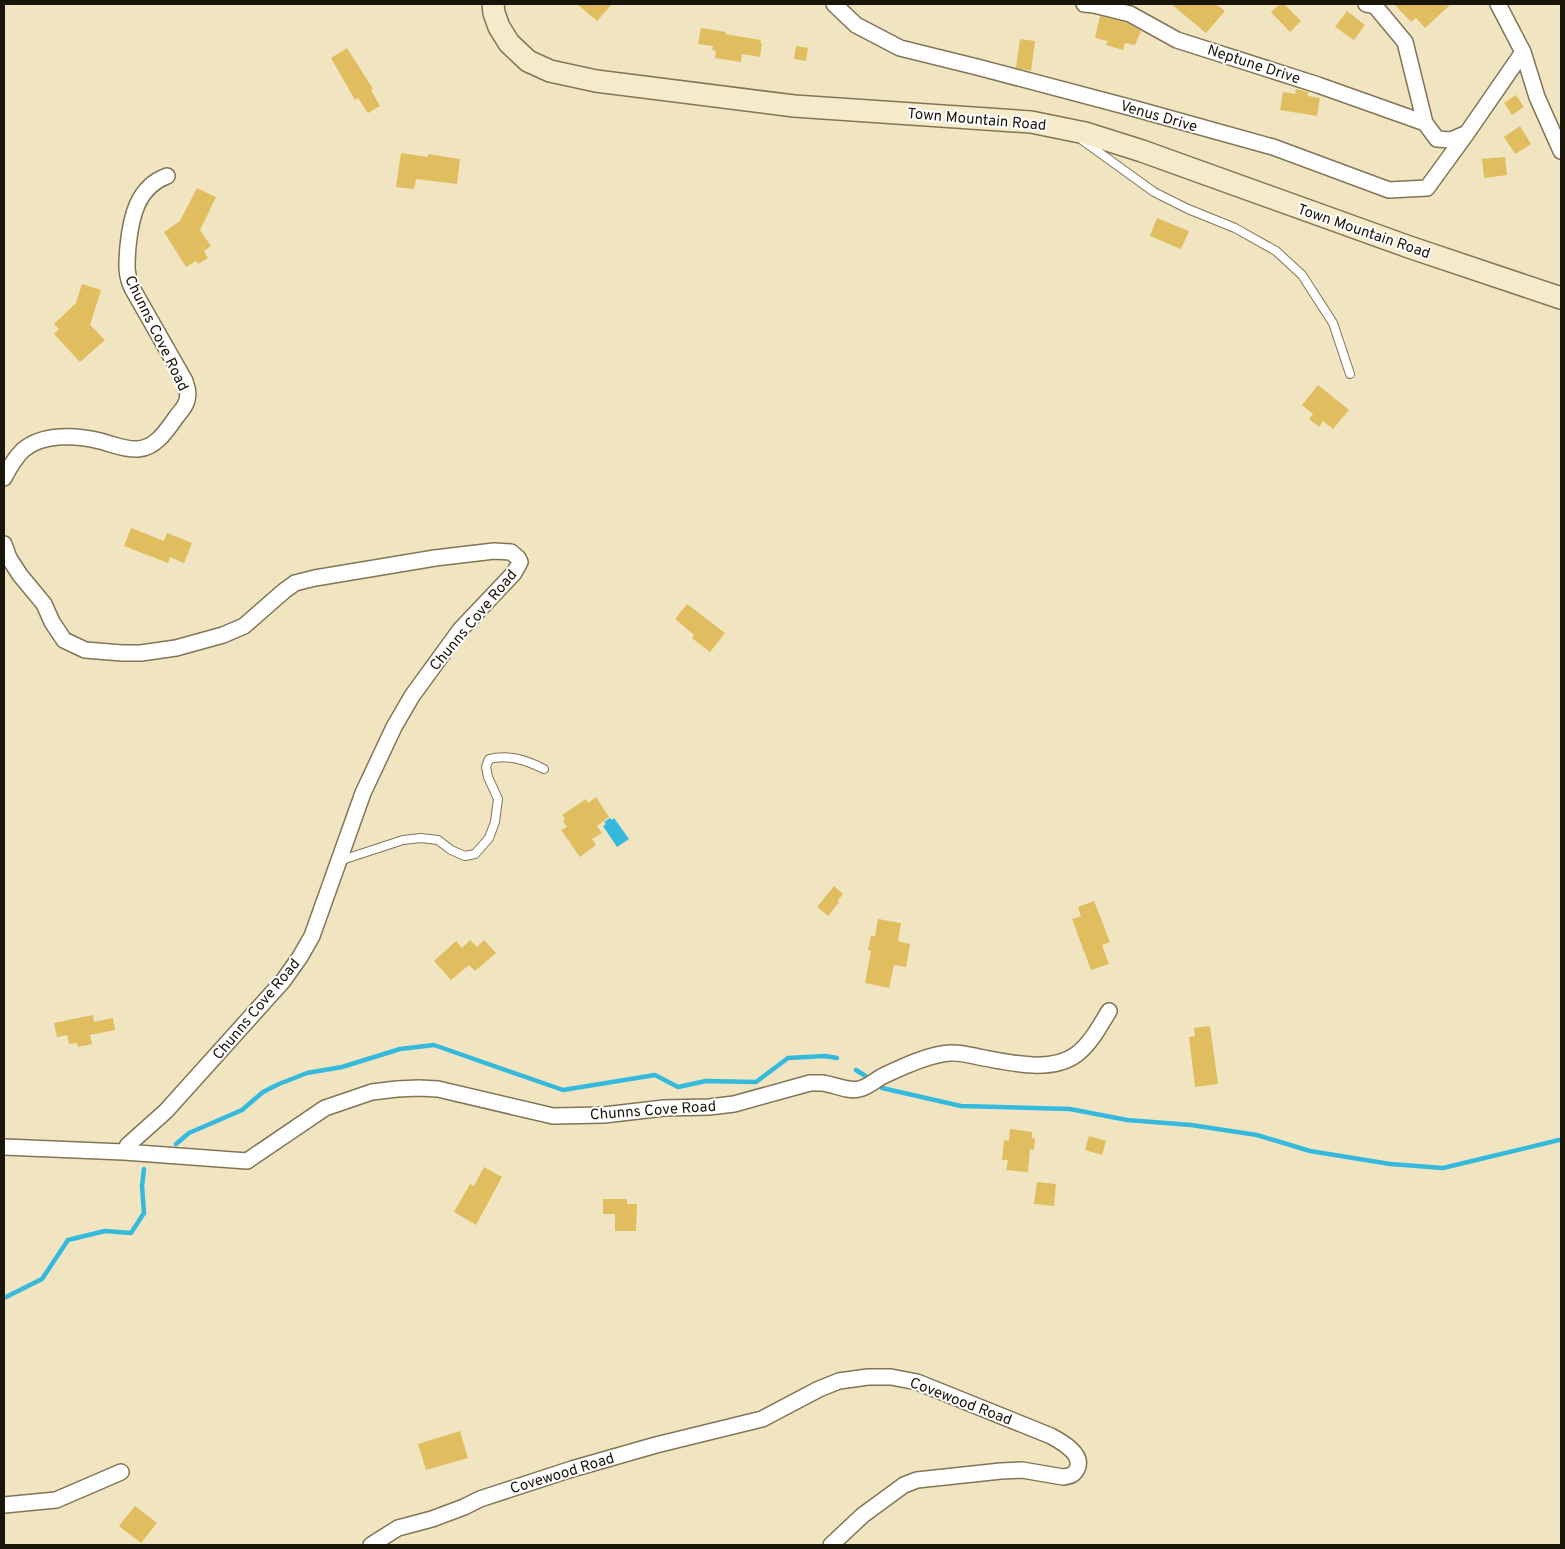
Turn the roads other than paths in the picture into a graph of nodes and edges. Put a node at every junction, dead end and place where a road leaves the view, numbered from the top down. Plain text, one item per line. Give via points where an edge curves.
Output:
1 (493, 4) edge
2 (834, 4) edge
3 (1084, 4) edge
4 (1366, 4) edge
5 (1498, 4) edge
6 (1523, 52) junction
7 (1425, 123) junction
8 (1068, 130) junction
9 (1467, 133) junction
10 (1561, 151) edge
11 (167, 176) dead end
12 (1561, 298) edge
13 (1350, 374) dead end
14 (4, 478) edge
15 (4, 544) edge
16 (544, 769) dead end
17 (339, 861) junction
18 (1109, 1011) dead end
19 (4, 1147) edge
20 (124, 1152) junction
21 (121, 1472) dead end
22 (4, 1505) edge
23 (371, 1545) edge
24 (832, 1545) edge

1 - 8 main road, Town Mountain Road via 509,43 528,61 550,71 587,80 794,106 1031,122
2 - 9 street, Venus Drive via 856,24 900,48 1273,148 1389,190 1427,188
3 - 7 street, Neptune Drive via 1130,14 1177,40
4 - 7 street via 1375,6 1405,42
5 - 6 street
6 - 9 street
6 - 10 street via 1537,97
7 - 9 street via 1437,139 1451,140
8 - 12 main road, Town Mountain Road via 1142,151
8 - 13 lane via 1154,192 1236,228 1276,252 1302,276 1333,323
11 - 14 street, Chunns Cove Road via 152,183 136,207 131,221 126,272 187,388 185,405 160,438 146,447 132,449 71,436 46,440 24,450
15 - 17 street, Chunns Cove Road via 9,558 44,604 64,640 85,650 122,653 176,648 223,635 244,626 284,591 306,580 489,551 506,550 515,554 520,562 517,569 460,630 412,696 394,727 363,793
16 - 17 lane via 510,757 499,756 489,760 486,767 498,799 495,822 489,838 475,854 465,856 438,840 421,838 403,840
17 - 20 street, Chunns Cove Road via 312,936 283,981 166,1111
18 - 20 street, Chunns Cove Road via 1096,1033 1076,1054 1052,1064 1010,1064 950,1053 916,1062 857,1090 810,1083 734,1104 604,1115 553,1116 438,1089 397,1089 372,1092 326,1108 247,1161
19 - 20 street, Chunns Cove Road
21 - 22 street via 56,1500
23 - 24 street, Covewood Road via 398,1528 432,1519 480,1498 656,1444 762,1418 839,1381 891,1377 917,1382 1051,1436 1065,1444 1077,1458 1079,1465 1070,1476 1022,1470 917,1480 863,1515

